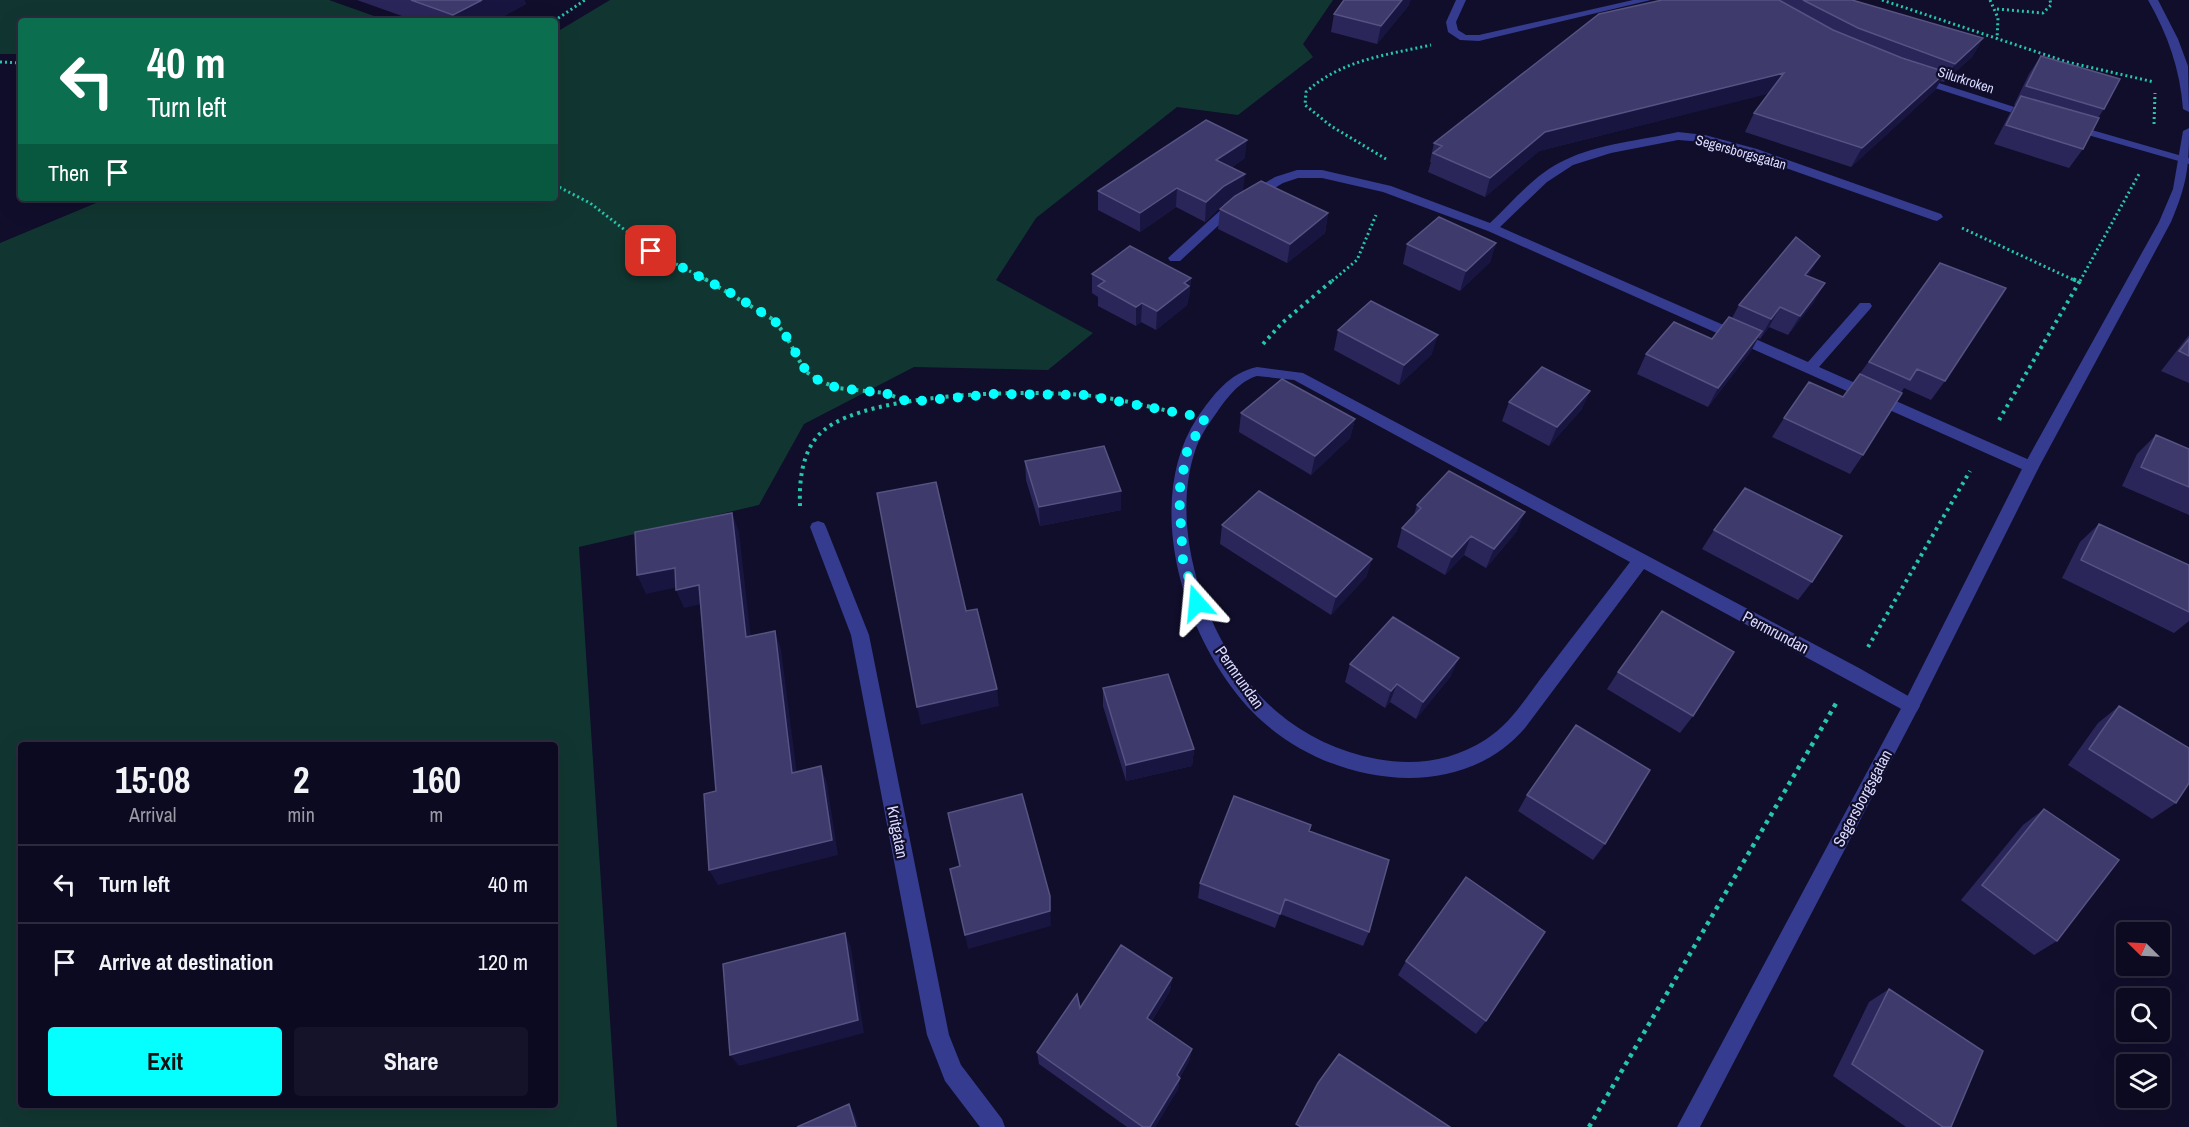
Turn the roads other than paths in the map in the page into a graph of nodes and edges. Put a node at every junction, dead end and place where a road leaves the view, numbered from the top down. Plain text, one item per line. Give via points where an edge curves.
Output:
1 (1461, 0) edge
2 (1646, 0) edge
3 (2153, 0) edge
4 (1910, 77) edge
5 (2188, 90) edge
6 (2189, 109) edge
7 (2189, 131) edge
8 (2186, 161) junction
9 (1937, 218) road end
10 (1492, 228) junction
11 (1175, 258) dead end
12 (1864, 306) dead end
13 (1811, 368) junction
14 (2031, 467) junction
15 (818, 527) road end
16 (1641, 560) junction
17 (1911, 706) junction
18 (994, 1127) edge
19 (1688, 1127) edge

1 - 2 street via 1451,22 1453,32 1464,38 1479,38
3 - 5 street via 2174,37
4 - 8 street, Silurkroken
5 - 6 street
7 - 8 street, Segersborgsgatan
8 - 14 street, Segersborgsgatan via 2165,222
9 - 10 street, Segersborgsgatan via 1753,152 1678,136 1569,162 1543,179
10 - 11 street via 1396,191 1322,174 1297,174 1279,180 1228,210
10 - 13 street
12 - 13 street
13 - 14 street
14 - 17 street, Segersborgsgatan
15 - 18 street, Kritgatan via 860,634 938,1035 953,1073
16 - 16 street, Permrundan via 1298,376 1278,372 1253,371 1234,380 1205,418 1187,452 1179,493 1183,561 1197,603 1220,651 1244,688 1268,715 1316,749 1395,772 1437,770 1467,759 1510,732
16 - 17 street, Permrundan
17 - 19 street, Segersborgsgatan

